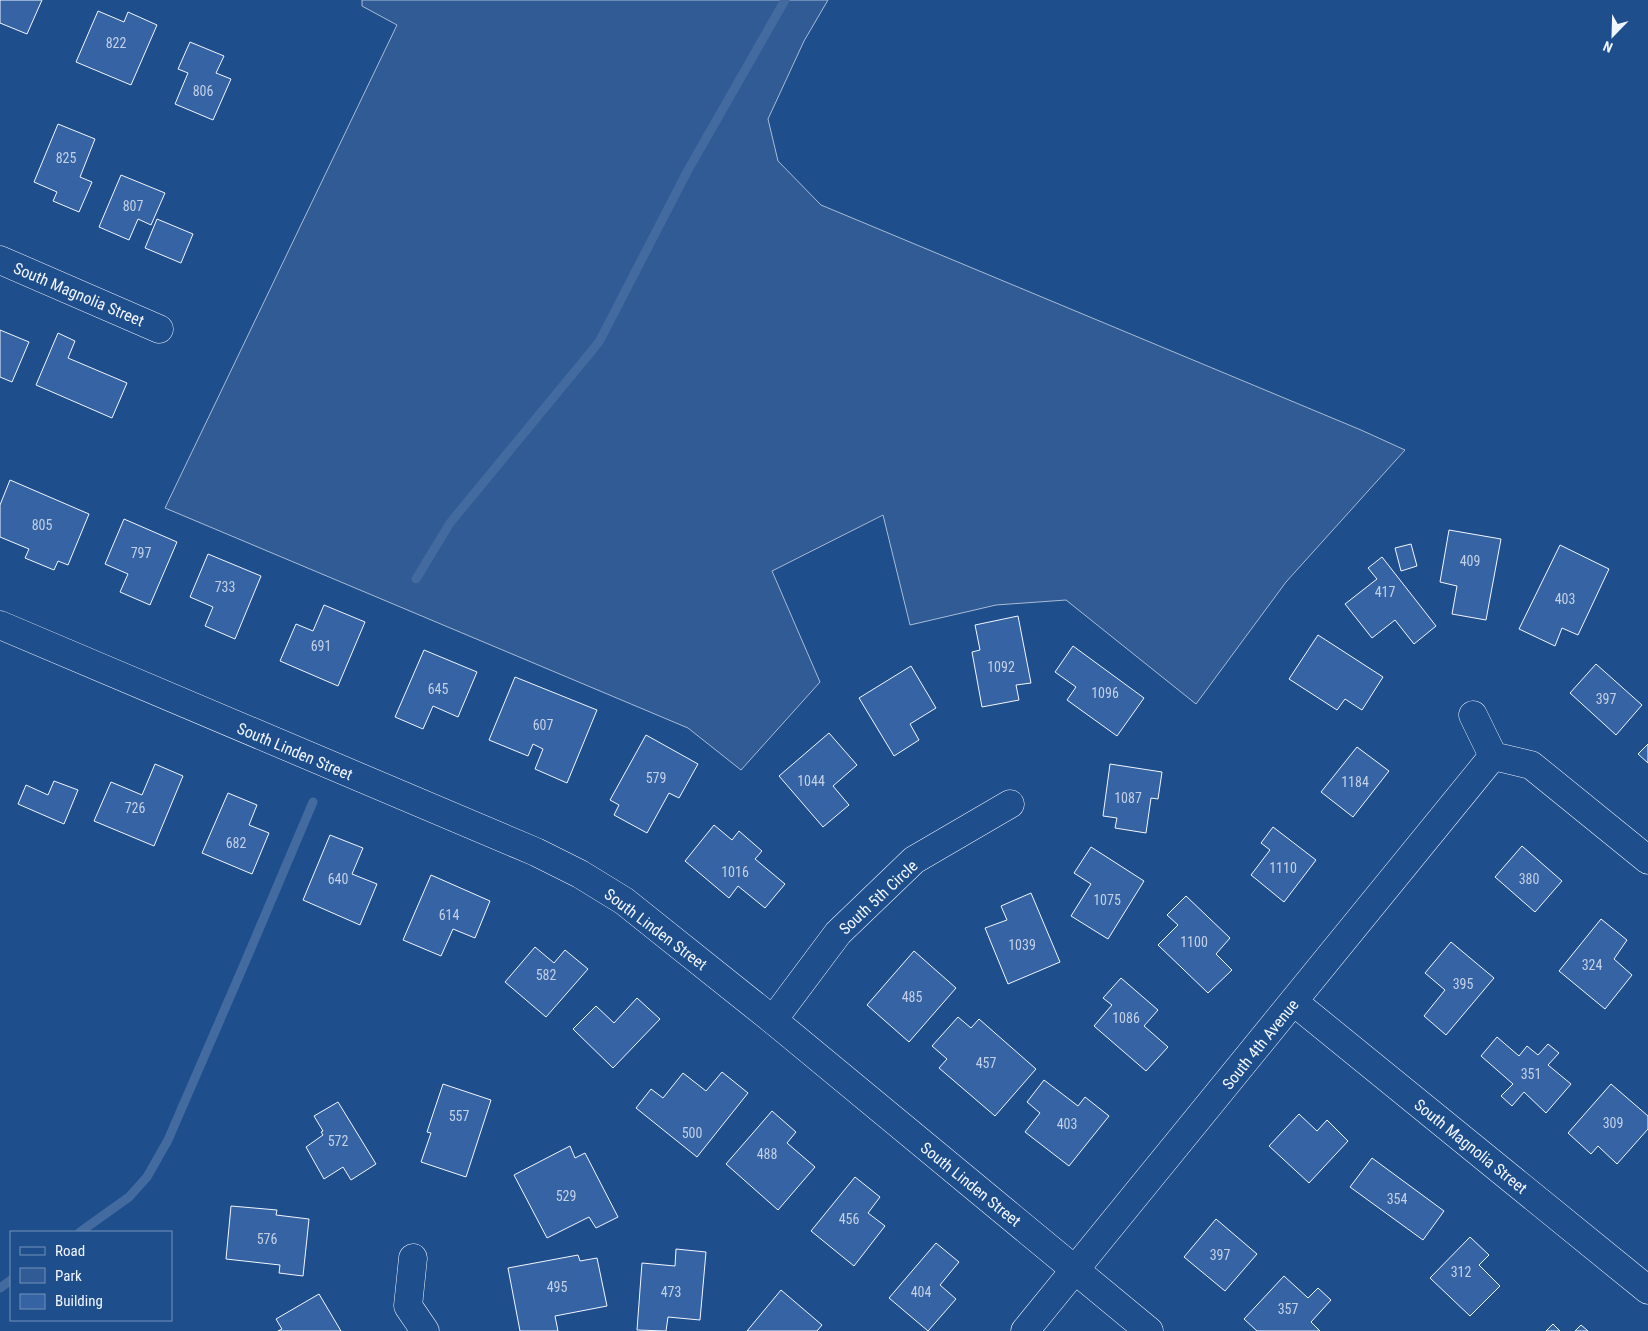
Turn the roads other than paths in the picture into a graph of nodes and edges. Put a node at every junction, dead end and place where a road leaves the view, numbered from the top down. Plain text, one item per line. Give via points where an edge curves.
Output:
1 (0, 260) edge
2 (159, 328) dead end
3 (0, 625) edge
4 (1473, 715) dead end
5 (1493, 756) junction
6 (1010, 804) dead end
7 (1648, 860) edge
8 (1294, 1002) junction
9 (773, 1020) junction
10 (413, 1258) dead end
11 (1075, 1270) junction
12 (1648, 1290) edge
13 (425, 1331) edge
14 (1025, 1331) edge
15 (1149, 1331) edge

1 - 2 street, South Magnolia Street
3 - 9 street, South Linden Street via 536,852 580,874 624,901
4 - 5 street
5 - 7 street via 1531,765
5 - 8 street, South 4th Avenue
6 - 9 street, South 5th Circle via 914,860 838,932
8 - 11 street, South 4th Avenue
8 - 12 street, South Magnolia Street
9 - 11 street, South Linden Street
10 - 13 street via 408,1306
11 - 14 street, South 4th Avenue
11 - 15 street, South Linden Street

